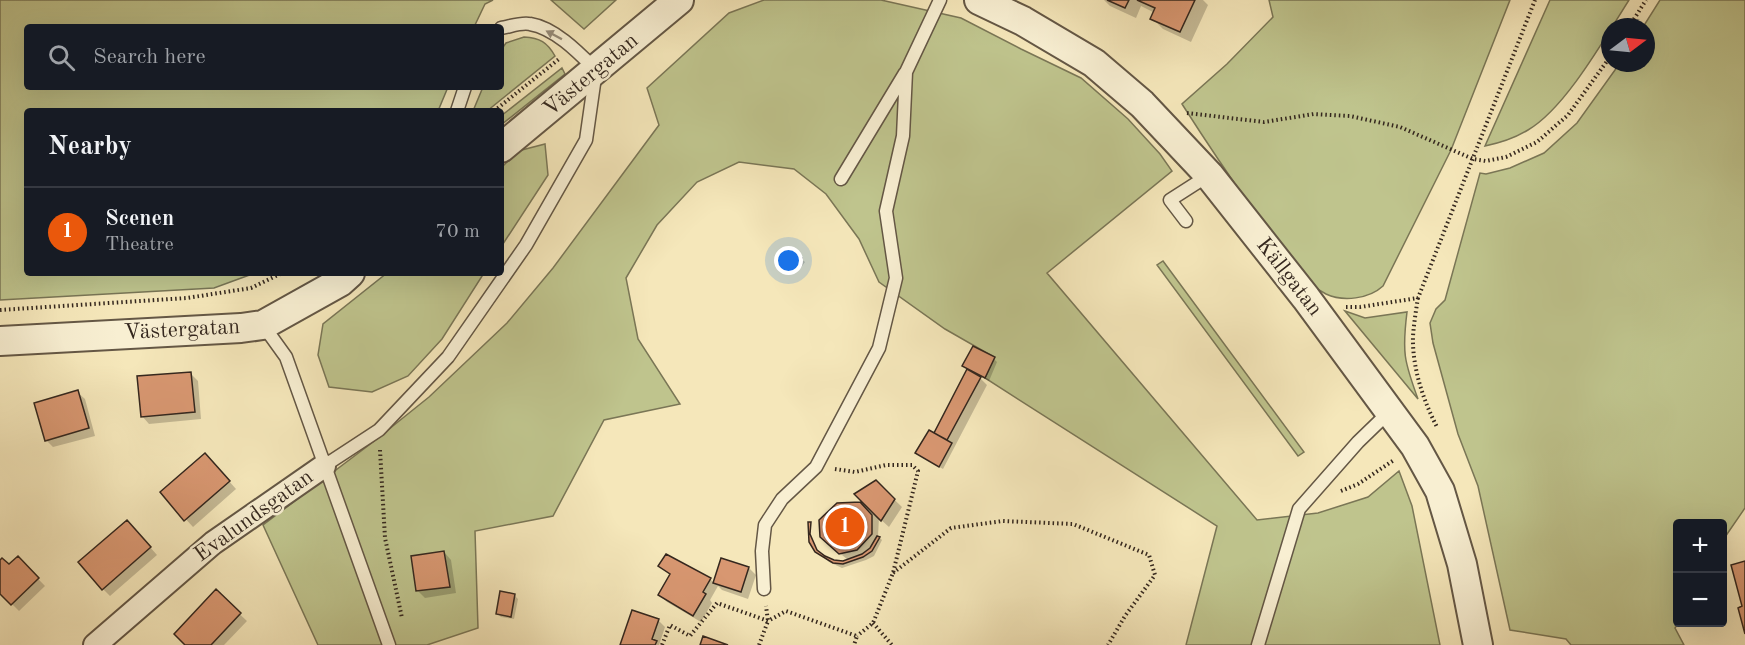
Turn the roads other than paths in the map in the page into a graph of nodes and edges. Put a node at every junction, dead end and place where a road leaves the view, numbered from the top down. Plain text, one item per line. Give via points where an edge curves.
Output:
1 (679, 0) edge
2 (940, 0) edge
3 (979, 0) edge
4 (504, 27) edge
5 (596, 70) junction
6 (906, 72) junction
7 (464, 90) edge
8 (458, 108) edge
9 (504, 146) edge
10 (1209, 176) junction
11 (841, 179) dead end
12 (1186, 221) dead end
13 (347, 276) edge
14 (504, 276) edge
15 (504, 276) edge
16 (263, 325) junction
17 (0, 341) edge
18 (1389, 412) junction
19 (324, 466) junction
20 (764, 589) road end
21 (95, 645) edge
22 (389, 645) edge
23 (1258, 645) edge
24 (1478, 645) edge

1 - 5 street, Västergatan
2 - 6 lane
3 - 10 street, Källgatan via 1094,63 1142,104
5 -> 4 lane via 555,34 529,23
5 - 9 street, Västergatan
5 - 14 lane via 586,140
6 - 11 lane
6 - 20 lane via 903,136 886,211 896,278 879,348 816,467 782,499 765,525
7 - 8 lane
10 - 12 lane via 1170,200
10 - 18 street, Källgatan via 1306,298
13 - 16 street, Västergatan
15 - 19 lane via 448,357 379,430
16 - 17 street, Västergatan
16 - 19 lane, Evalundsgatan via 286,357
18 - 23 lane via 1299,509
18 - 24 street, Källgatan via 1415,446 1440,491 1462,564
19 - 21 street, Evalundsgatan via 213,543
19 - 22 lane

